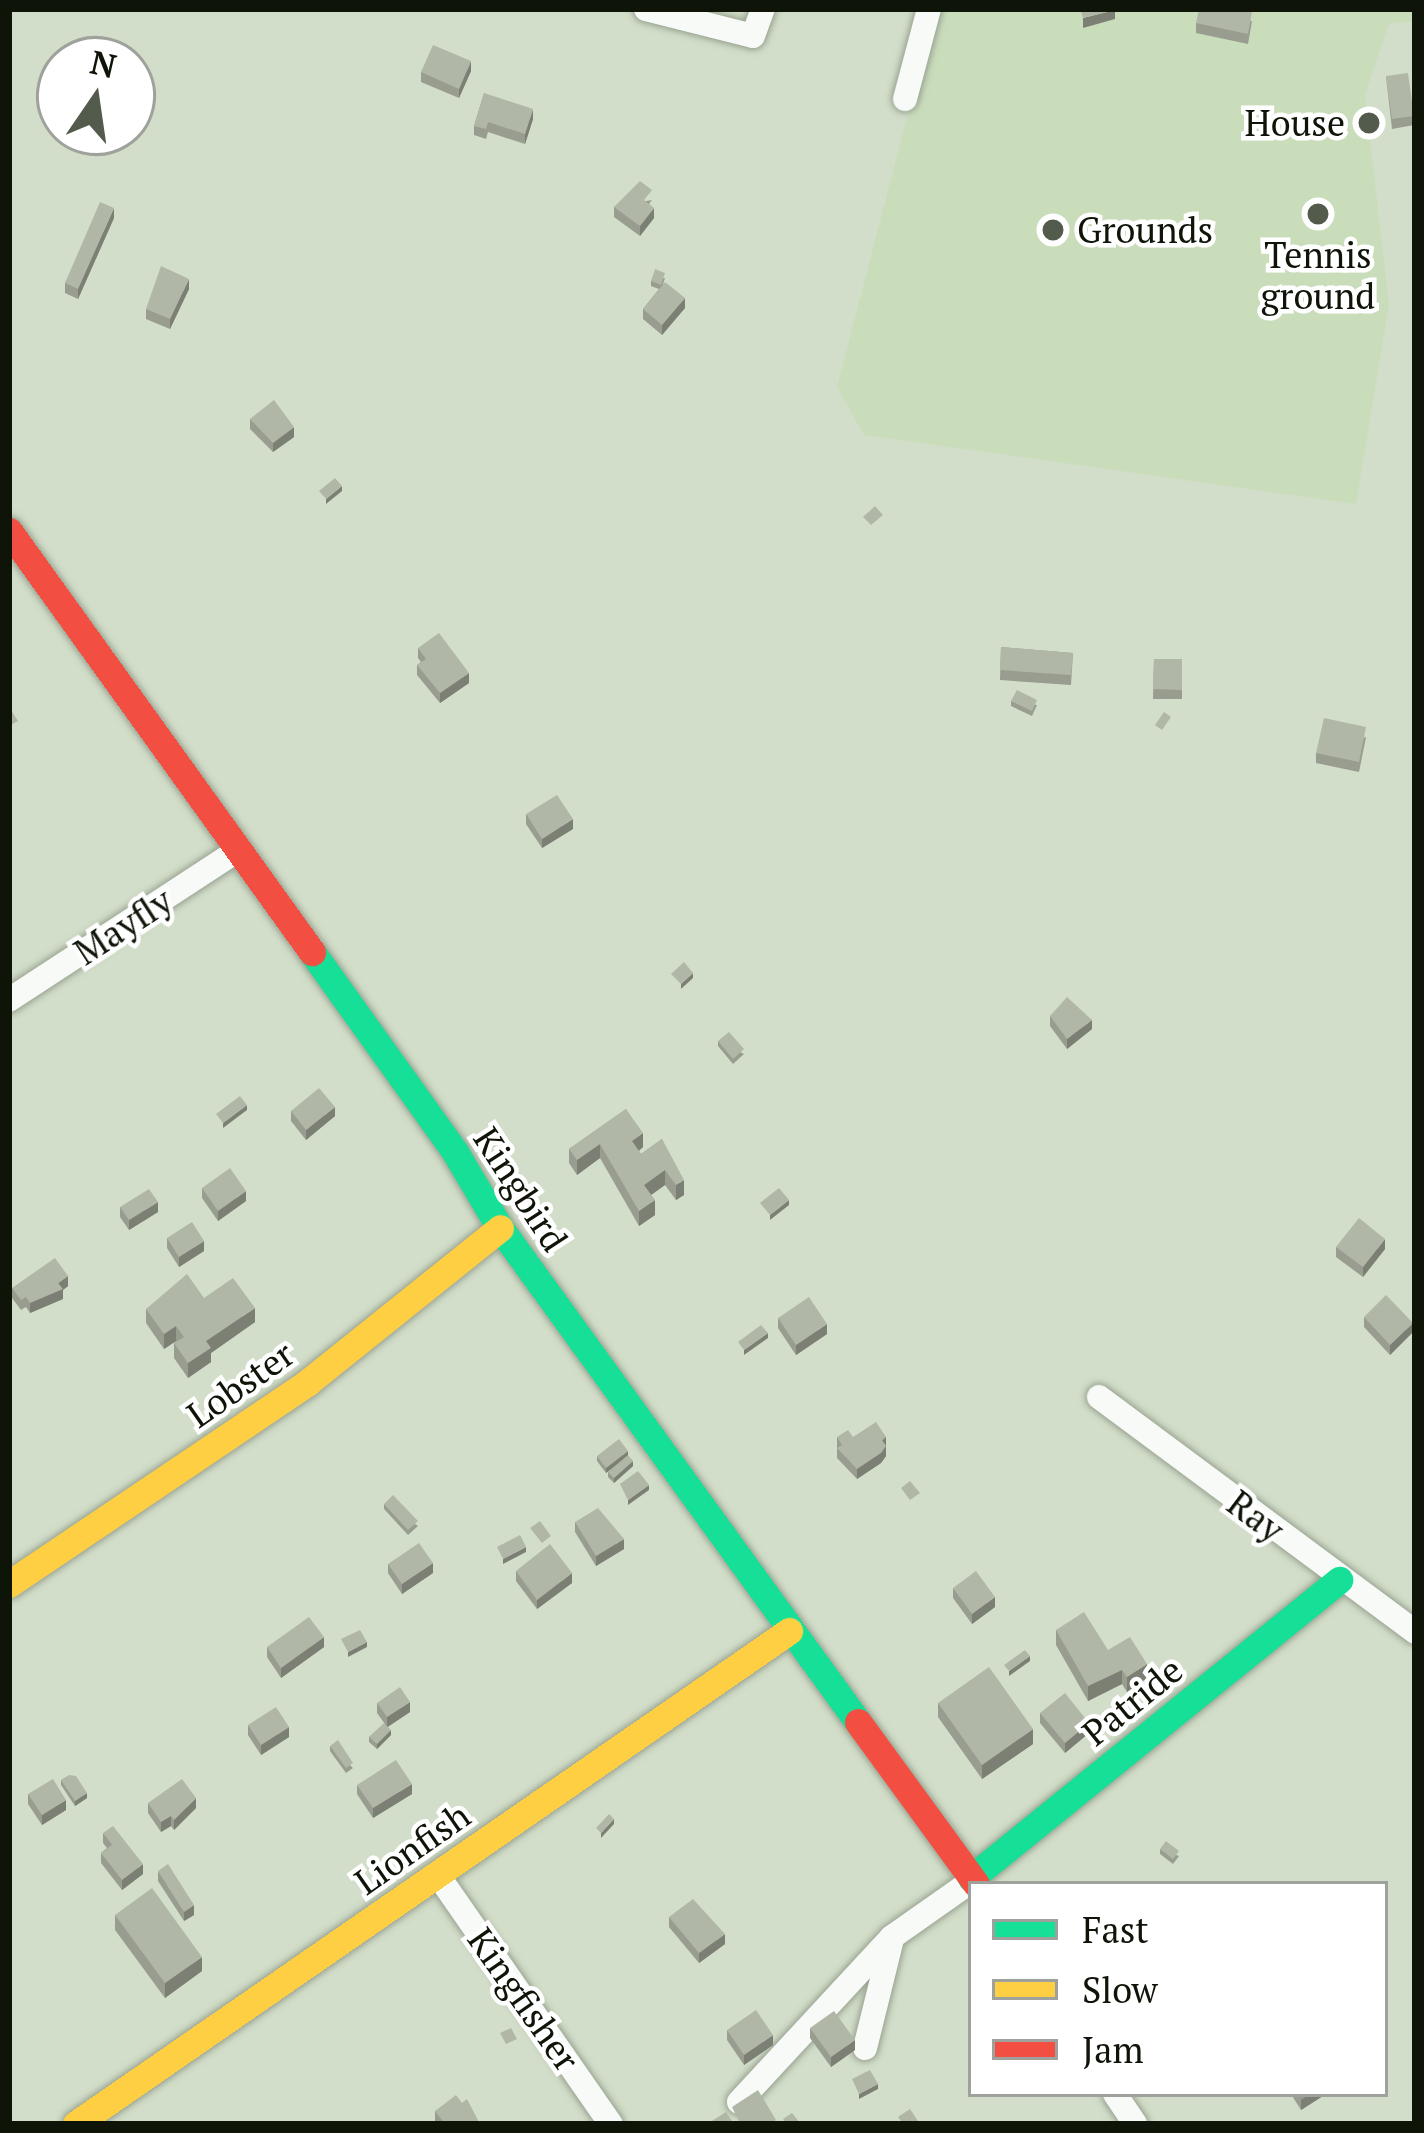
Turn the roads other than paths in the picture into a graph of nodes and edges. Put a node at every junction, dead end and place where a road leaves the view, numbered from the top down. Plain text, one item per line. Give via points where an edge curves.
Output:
1 (646, 9) edge
2 (763, 9) edge
3 (928, 9) edge
4 (905, 99) dead end
5 (9, 531) edge
6 (237, 851) junction
7 (9, 1000) edge
8 (500, 1228) junction
9 (1100, 1397) dead end
10 (1339, 1580) junction
11 (9, 1584) edge
12 (789, 1631) junction
13 (1415, 1632) edge
14 (437, 1874) junction
15 (973, 1881) edge
16 (968, 1884) edge
17 (892, 1937) junction
18 (865, 2048) dead end
19 (1117, 2097) edge
20 (739, 2102) edge
21 (76, 2124) edge
22 (611, 2124) edge
23 (1135, 2124) edge

1 - 2 street via 753,36
3 - 4 street
5 - 6 street, Kingbird
6 - 7 street, Mayfly
6 - 8 street, Kingbird via 455,1152
8 - 11 street, Lobster via 308,1382
8 - 12 street, Kingbird
9 - 10 street, Ray
10 - 13 street, Ray
10 - 15 street, Patride
12 - 14 street, Lionfish
12 - 15 street, Kingbird
14 - 21 street, Lionfish
14 - 22 street, Kingfisher
16 - 17 street
17 - 18 street
17 - 20 street
19 - 23 street

